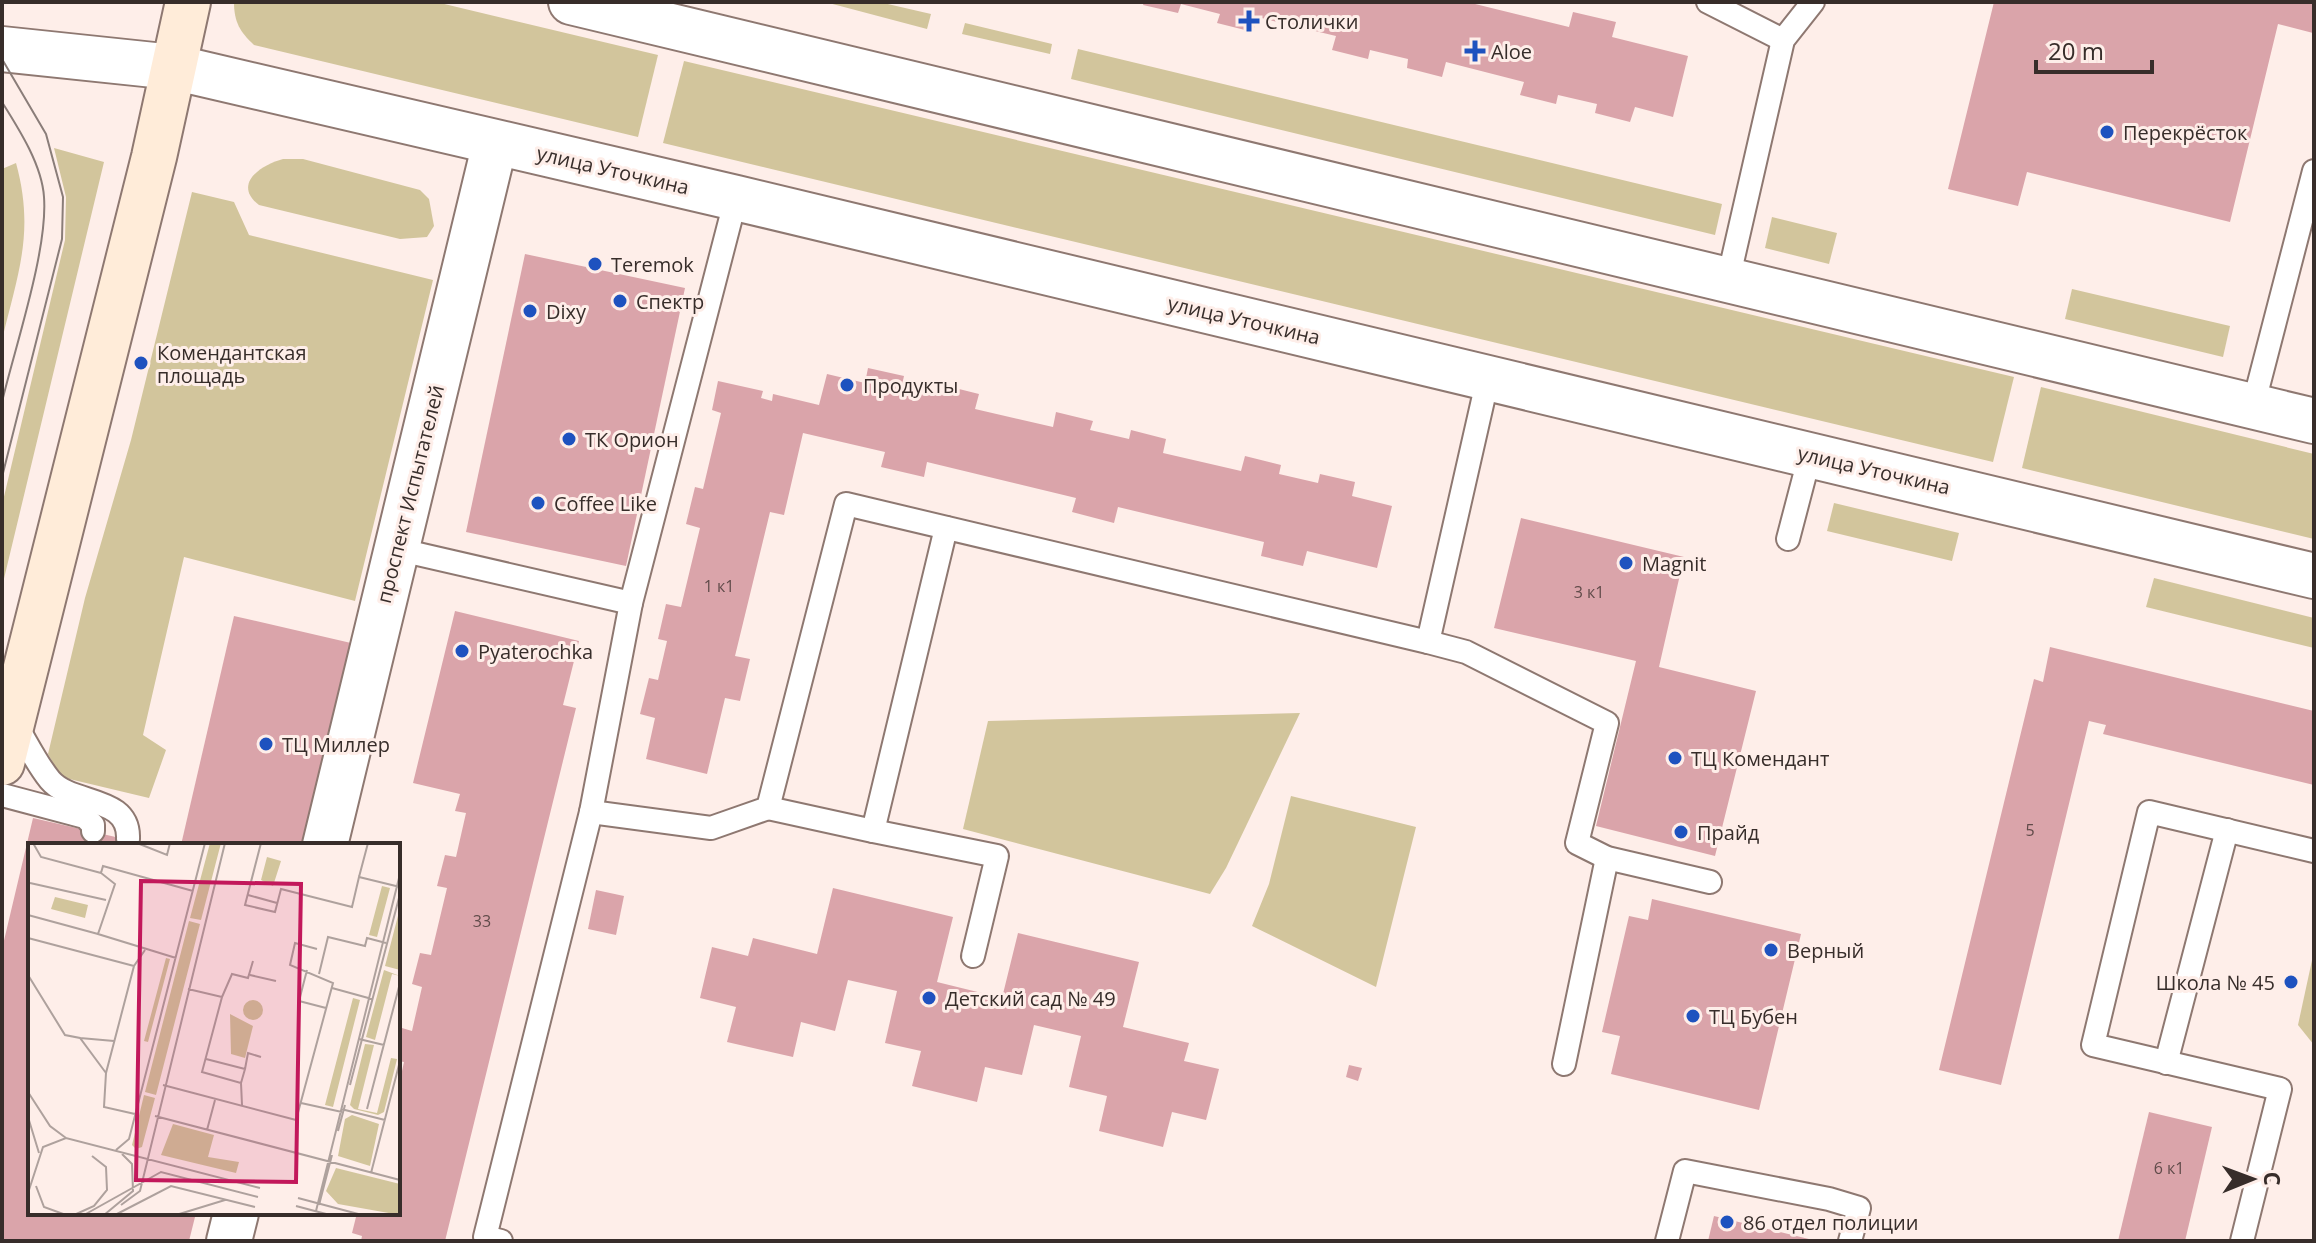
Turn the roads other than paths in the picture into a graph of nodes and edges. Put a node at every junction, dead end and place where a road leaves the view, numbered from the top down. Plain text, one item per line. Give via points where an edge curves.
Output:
1 (188, 2) edge
2 (571, 2) edge
3 (1708, 2) edge
4 (1813, 2) edge
5 (1783, 40) junction
6 (2, 49) edge
7 (173, 67) junction
8 (495, 143) junction
9 (2314, 171) edge
10 (736, 198) junction
11 (1728, 280) junction
12 (1488, 378) junction
13 (2253, 406) junction
14 (2314, 421) edge
15 (1810, 455) junction
16 (946, 528) junction
17 (1788, 539) dead end
18 (396, 549) junction
19 (2314, 576) edge
20 (631, 603) junction
21 (1428, 642) junction
22 (13, 719) junction
23 (2, 763) edge
24 (2, 795) edge
25 (768, 808) junction
26 (591, 812) junction
27 (2227, 830) junction
28 (93, 831) dead end
29 (873, 831) junction
30 (128, 839) dead end
31 (325, 843) edge
32 (2314, 851) edge
33 (1607, 858) junction
34 (1710, 882) dead end
35 (973, 956) dead end
36 (2166, 1063) junction
37 (1564, 1064) dead end
38 (236, 1215) edge
39 (229, 1241) edge
40 (501, 1241) edge
41 (1667, 1241) edge
42 (1850, 1241) edge
43 (2242, 1241) edge

1 - 7 main road
2 - 11 street
3 - 5 lane
4 - 5 lane
5 - 11 lane
6 - 7 street
7 - 8 street, улица Уточкина
7 - 22 main road
8 - 10 street, улица Уточкина
8 - 18 street, проспект Испытателей
9 - 13 lane
10 - 12 street, улица Уточкина
10 - 20 lane
11 - 13 street
12 - 15 street, улица Уточкина
12 - 21 lane
13 - 14 street
15 - 17 lane
15 - 19 street, улица Уточкина
16 - 21 lane
16 - 25 lane via 846,504
16 - 29 lane
18 - 20 lane
18 - 31 street, проспект Испытателей
20 - 26 lane
21 - 33 lane via 1466,652 1607,723 1577,843
22 - 23 main road
22 - 30 lane via 51,781 61,790 115,810 124,819
24 - 28 lane via 85,817
25 - 26 lane via 711,828
25 - 29 lane
26 - 40 lane via 485,1237
27 - 32 lane
27 - 36 lane
27 - 36 lane via 2149,812 2093,1045
29 - 35 lane via 997,856
33 - 34 lane
33 - 37 lane
36 - 43 lane via 2280,1089
38 - 39 street
41 - 42 lane via 1685,1171 1859,1208

